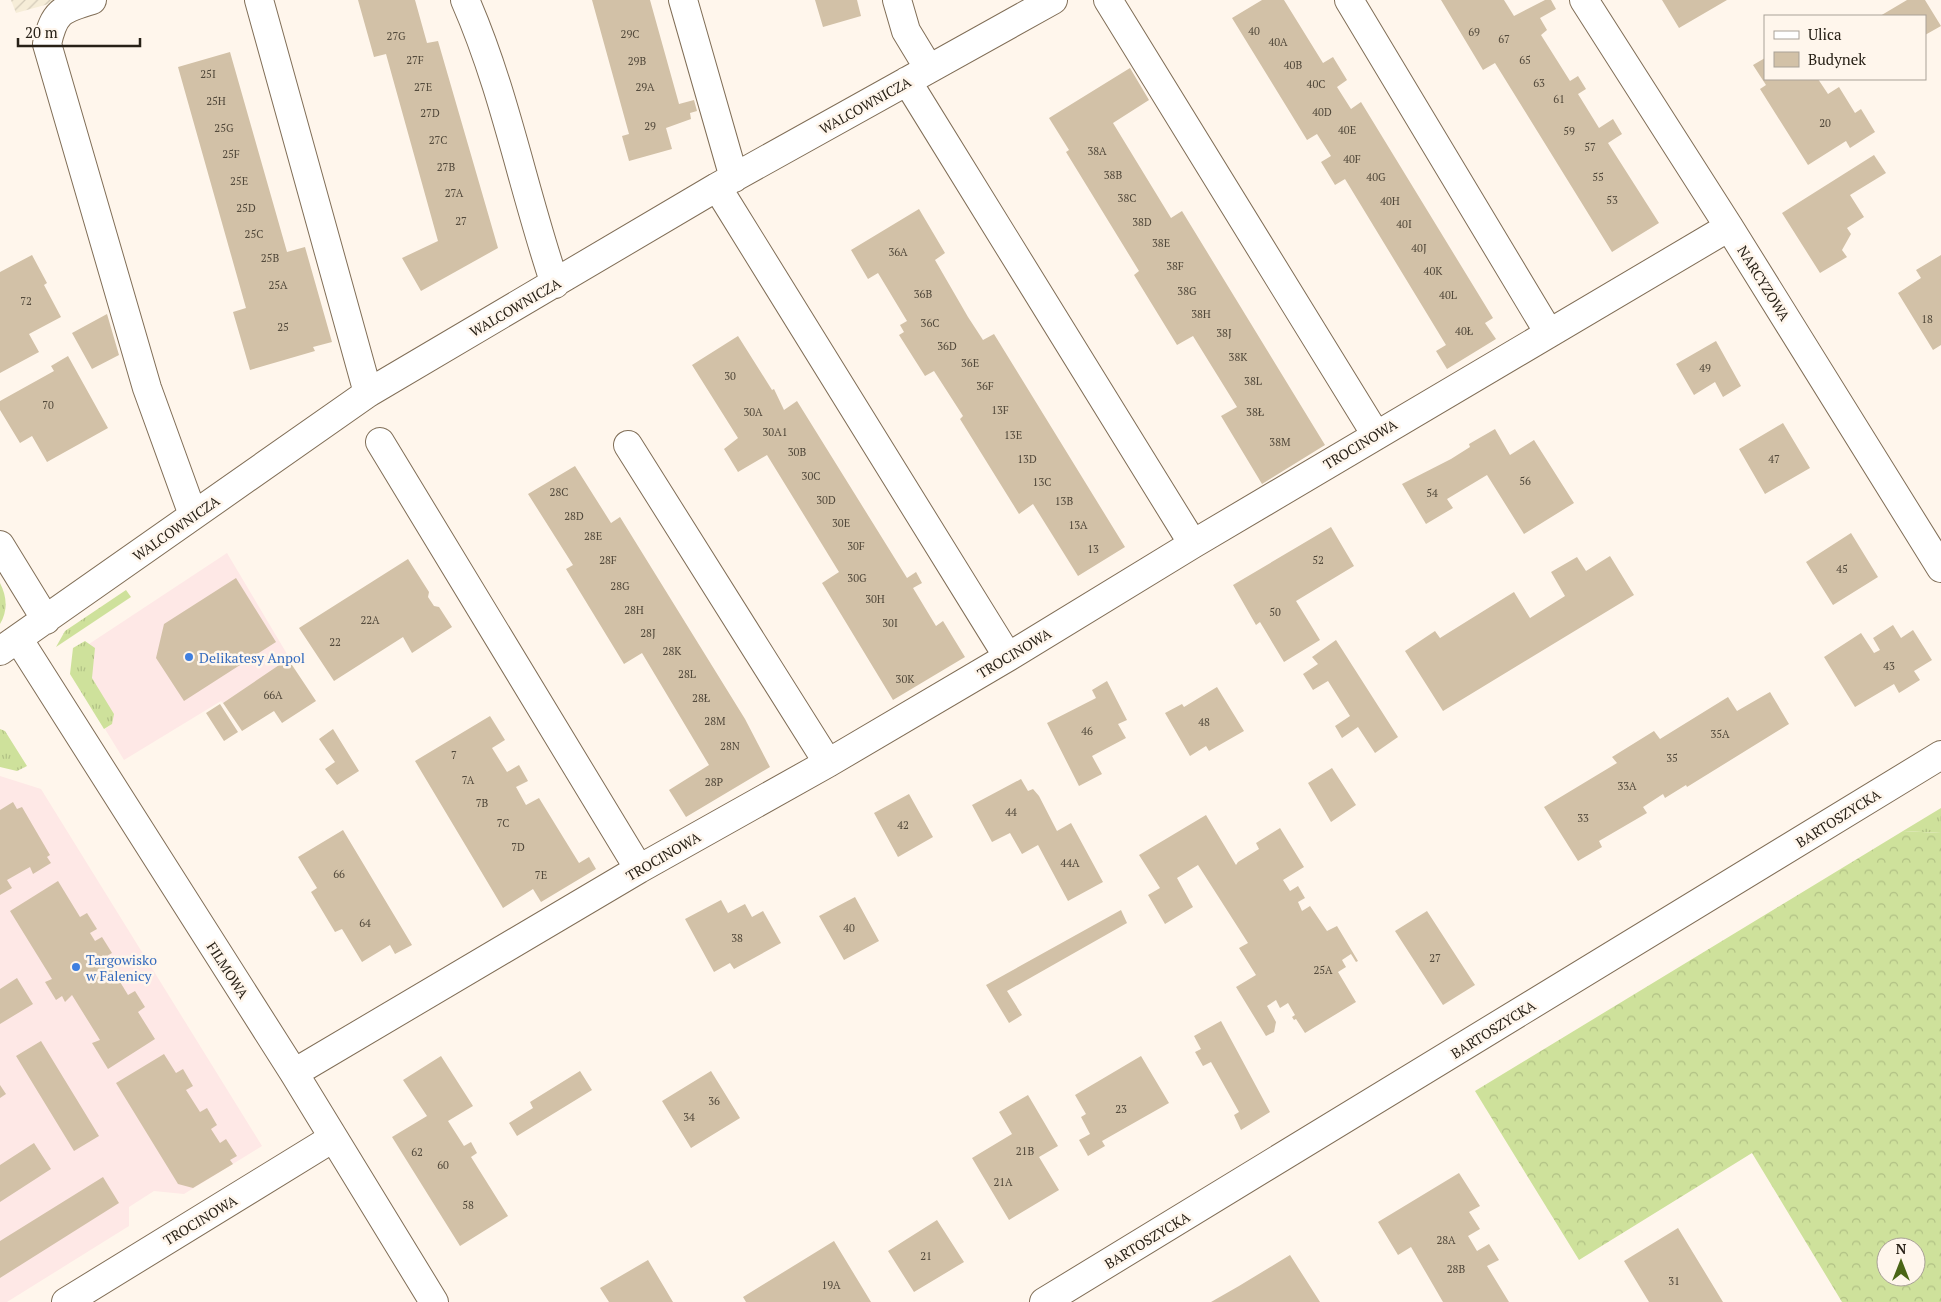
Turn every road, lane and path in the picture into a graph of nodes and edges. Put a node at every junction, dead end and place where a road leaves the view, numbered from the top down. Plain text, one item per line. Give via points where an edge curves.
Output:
1 (92, 0) edge
2 (259, 0) edge
3 (465, 0) edge
4 (683, 0) edge
5 (897, 0) edge
6 (1053, 0) edge
7 (1108, 0) edge
8 (1349, 0) edge
9 (1584, 0) edge
10 (918, 75) junction
11 (726, 183) junction
12 (1729, 227) junction
13 (555, 284) junction
14 (1549, 333) junction
15 (368, 392) junction
16 (1376, 435) junction
17 (380, 442) dead end
18 (628, 444) dead end
19 (193, 515) junction
20 (1192, 544) junction
21 (0, 545) edge
22 (1941, 568) edge
23 (46, 620) junction
24 (9, 645) edge
25 (1008, 657) junction
26 (1941, 755) edge
27 (828, 763) junction
28 (639, 869) junction
29 (294, 1073) junction
30 (333, 1138) junction
31 (66, 1302) edge
32 (434, 1302) edge
33 (1044, 1302) edge

1 - 19 street via 69,6 56,15 47,44 147,388
2 - 15 street
3 - 13 street via 485,45 535,225
4 - 11 street
5 - 10 street
6 - 10 street, WALCOWNICZA
7 - 16 street
8 - 14 street
9 - 12 street, NARCYZOWA
10 - 11 street, WALCOWNICZA
10 - 20 street
11 - 13 street, WALCOWNICZA
11 - 25 street
12 - 14 street, TROCINOWA
12 - 22 street, NARCYZOWA
13 - 15 street, WALCOWNICZA
14 - 16 street, TROCINOWA
15 - 19 street, WALCOWNICZA
16 - 20 street, TROCINOWA
17 - 28 street
18 - 27 street
19 - 23 street, WALCOWNICZA
20 - 25 street, TROCINOWA
21 - 23 street
23 - 24 street, WALCOWNICZA
24 - 29 street, FILMOWA
25 - 27 street, TROCINOWA
26 - 33 street, BARTOSZYCKA
27 - 28 street, TROCINOWA
28 - 29 street, TROCINOWA
29 - 30 street, FILMOWA
30 - 31 street, TROCINOWA
30 - 32 street, FILMOWA

